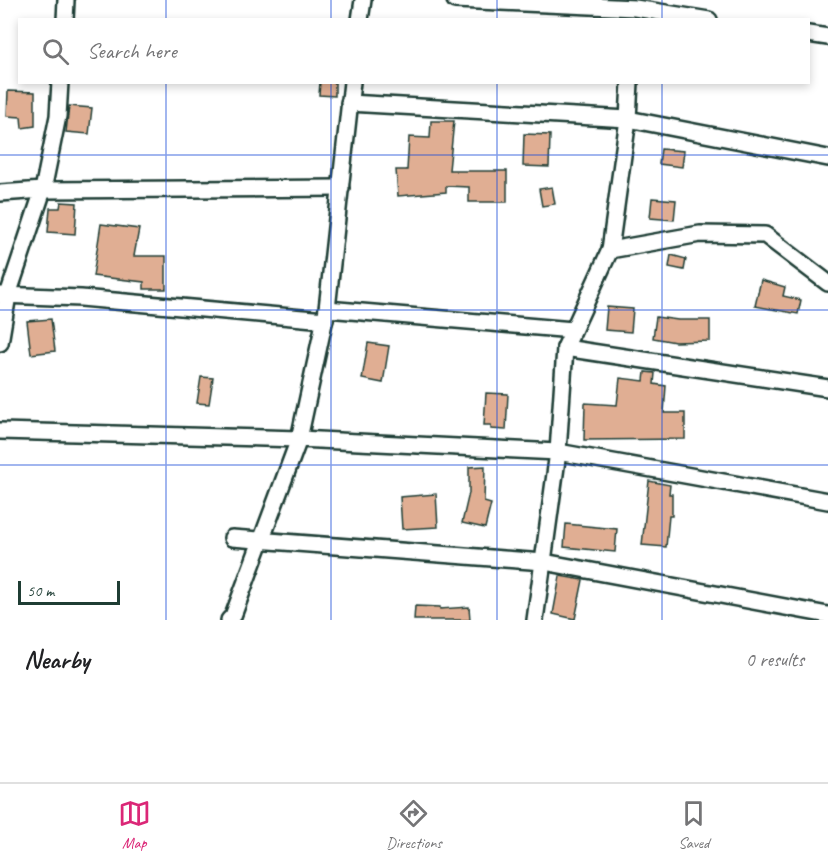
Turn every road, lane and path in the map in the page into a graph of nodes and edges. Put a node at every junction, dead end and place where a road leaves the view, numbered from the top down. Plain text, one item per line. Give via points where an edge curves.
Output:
1 (66, 0) edge
2 (363, 0) edge
3 (455, 0) edge
4 (635, 9) edge
5 (65, 18) edge
6 (360, 18) edge
7 (696, 18) edge
8 (810, 34) edge
9 (828, 38) edge
10 (60, 84) edge
11 (352, 84) edge
12 (630, 84) edge
13 (349, 103) junction
14 (628, 119) junction
15 (828, 159) edge
16 (341, 188) junction
17 (43, 190) junction
18 (0, 194) edge
19 (610, 250) junction
20 (828, 283) edge
21 (4, 295) edge
22 (326, 314) junction
23 (573, 330) junction
24 (0, 343) edge
25 (565, 348) junction
26 (828, 388) edge
27 (0, 431) edge
28 (299, 439) junction
29 (558, 452) junction
30 (828, 501) edge
31 (232, 538) dead end
32 (261, 540) junction
33 (544, 562) junction
34 (828, 615) edge
35 (229, 620) edge
36 (536, 620) edge

1 - 5 street
2 - 6 street
3 - 4 street
4 - 7 street
8 - 9 street
10 - 17 street via 58,116
11 - 13 street
12 - 14 street
13 - 14 street
13 - 16 street
14 - 15 street
14 - 19 street
16 - 17 street
16 - 22 street
17 - 18 street
17 - 21 street
19 - 20 street via 700,234 765,236
19 - 23 street
21 - 22 street
21 - 24 street
22 - 23 street
22 - 28 street
23 - 25 street
25 - 26 street
25 - 29 street
27 - 28 street
28 - 29 street
28 - 32 street
29 - 30 street
29 - 33 street
31 - 32 street
32 - 33 street
32 - 35 street
33 - 34 street
33 - 36 street

